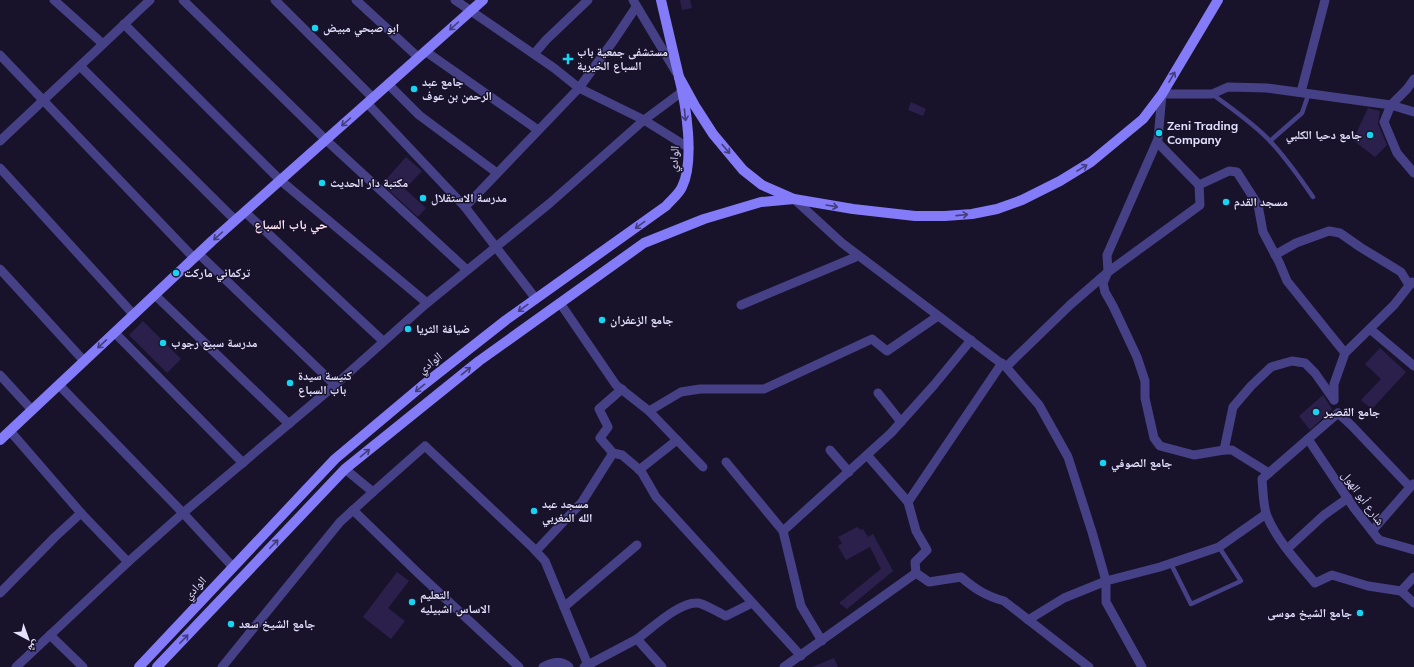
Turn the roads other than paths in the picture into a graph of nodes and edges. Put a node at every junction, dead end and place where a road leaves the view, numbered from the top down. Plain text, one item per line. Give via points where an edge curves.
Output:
1 (54, 0) edge
2 (182, 0) edge
3 (274, 0) edge
4 (356, 0) edge
5 (455, 0) edge
6 (483, 0) edge
7 (588, 0) edge
8 (661, 0) edge
9 (1218, 0) edge
10 (1325, 0) edge
11 (145, 1) edge
12 (634, 3) edge
13 (471, 11) junction
14 (124, 24) junction
15 (102, 44) junction
16 (422, 54) junction
17 (534, 54) junction
18 (0, 55) edge
19 (80, 66) junction
20 (679, 77) junction
21 (1414, 79) edge
22 (388, 84) junction
23 (579, 88) junction
24 (683, 91) junction
25 (1305, 93) junction
26 (1162, 94) junction
27 (1212, 94) junction
28 (44, 100) junction
29 (370, 101) junction
30 (1392, 105) junction
31 (1414, 112) edge
32 (644, 120) junction
33 (538, 130) junction
34 (326, 140) junction
35 (0, 141) edge
36 (1270, 141) junction
37 (1157, 142) junction
38 (689, 148) junction
39 (0, 168) edge
40 (497, 173) junction
41 (1414, 173) edge
42 (280, 180) junction
43 (1199, 185) junction
44 (1313, 197) dead end
45 (794, 199) junction
46 (465, 207) junction
47 (245, 212) junction
48 (235, 220) junction
49 (497, 246) junction
50 (1275, 255) junction
51 (196, 256) junction
52 (858, 256) junction
53 (0, 269) edge
54 (467, 270) junction
55 (1108, 272) junction
56 (1411, 284) edge
57 (155, 295) junction
58 (536, 299) junction
59 (427, 303) junction
60 (560, 303) junction
61 (741, 305) dead end
62 (134, 314) junction
63 (938, 316) junction
64 (1370, 329) junction
65 (115, 333) junction
66 (971, 340) junction
67 (383, 341) junction
68 (1345, 353) junction
69 (84, 361) junction
70 (1004, 365) junction
71 (1414, 366) edge
72 (0, 375) edge
73 (59, 385) junction
74 (335, 385) junction
75 (622, 389) junction
76 (878, 392) dead end
77 (1334, 400) junction
78 (32, 410) junction
79 (649, 411) junction
80 (1338, 413) junction
81 (900, 422) junction
82 (289, 424) junction
83 (10, 431) junction
84 (0, 440) edge
85 (677, 440) junction
86 (1308, 440) junction
87 (830, 450) dead end
88 (1224, 450) junction
89 (613, 453) junction
90 (867, 455) junction
91 (726, 462) dead end
92 (243, 463) junction
93 (704, 467) dead end
94 (345, 469) junction
95 (639, 470) junction
96 (849, 472) junction
97 (1269, 473) junction
98 (1412, 485) edge
99 (373, 492) junction
100 (1348, 498) junction
101 (908, 502) junction
102 (353, 510) junction
103 (82, 513) junction
104 (183, 513) junction
105 (1266, 514) junction
106 (1372, 531) junction
107 (783, 532) junction
108 (637, 545) dead end
109 (1219, 547) junction
110 (1288, 548) junction
111 (1414, 550) edge
112 (536, 551) junction
113 (128, 562) junction
114 (1171, 564) junction
115 (233, 568) junction
116 (916, 573) junction
117 (1414, 577) edge
118 (1106, 581) junction
119 (1401, 591) junction
120 (0, 593) edge
121 (752, 603) junction
122 (1414, 603) edge
123 (564, 607) junction
124 (1028, 620) junction
125 (50, 635) junction
126 (637, 639) junction
127 (822, 641) junction
128 (797, 661) edge
129 (586, 666) edge
130 (16, 667) edge
131 (83, 667) edge
132 (139, 667) edge
133 (157, 667) edge
134 (222, 667) edge
135 (519, 667) edge
136 (543, 667) edge
137 (569, 667) edge
138 (662, 667) edge
139 (784, 667) edge
140 (1089, 667) edge
141 (1142, 667) edge

1 - 15 street
2 - 34 street
3 - 29 street
4 - 16 street
5 - 13 street
6 - 13 main road
7 - 17 street
8 - 20 main road
26 -> 9 main road
10 - 25 street
11 - 14 street
12 - 20 street
12 - 23 street via 614,40
13 -> 16 main road
13 - 17 street
14 - 15 street
14 - 42 street
15 - 19 street
16 - 22 main road
16 - 33 street
17 - 23 street
18 - 28 street
19 - 28 street
19 - 48 street
20 - 24 main road, الوادي
20 -> 45 main road via 713,134 743,170 762,184
21 - 30 street
22 - 29 main road
22 - 40 street via 419,115
23 - 32 street
23 - 33 street
24 - 32 street
24 -> 38 main road, الوادي
25 - 27 street via 1267,88 1228,87
25 - 30 street
25 - 36 lane via 1302,113
26 - 27 street
26 - 37 street
45 -> 26 main road via 915,216 952,216 997,208 1022,200 1091,162 1143,119
27 - 36 lane
28 - 35 street
28 - 51 street
29 -> 34 main road
29 - 46 street
30 - 31 street
30 - 41 street via 1384,122 1397,153
32 - 38 street
32 - 49 street
33 - 40 street
34 - 42 main road
34 - 54 street
36 - 44 lane
37 - 43 street
37 - 55 street via 1107,255
38 -> 58 main road, الوادي via 687,177 682,189 666,206
39 - 62 street
40 - 46 street
42 - 47 main road
42 - 59 street
43 - 50 street via 1229,171 1237,172 1258,205 1263,232
43 - 55 street via 1200,205
45 - 52 street
45 - 60 main road via 761,202 704,219 644,243
46 - 49 street
47 - 48 main road
47 - 67 street
48 -> 51 main road
49 - 54 street
49 - 58 street
50 - 56 street via 1296,243 1329,231 1340,233 1401,272
50 - 68 street via 1287,281
51 - 57 main road
51 - 74 street
52 - 61 street
52 - 63 street
53 - 69 street
54 - 59 street
55 - 70 street
55 - 88 street via 1103,283 1105,292 1137,356 1145,381 1145,398 1154,438 1160,446 1194,455
56 - 64 street
57 - 62 main road
57 - 82 street
58 -> 115 main road, الوادي via 422,386 335,459
59 - 67 street
60 - 75 street via 616,385
94 -> 60 main road via 479,361
62 - 65 main road
63 - 66 street
63 - 79 street via 887,351 872,339 764,389 700,389 681,392
64 - 68 street
64 - 71 street
65 -> 69 main road
65 - 92 street
66 - 70 street
66 - 81 street
67 - 74 street
68 - 77 street via 1334,384
69 - 73 main road
70 - 101 street
70 - 118 street via 1040,405 1068,457
72 - 78 street
73 - 78 main road
73 - 104 street
74 - 82 street
75 - 79 street
75 - 89 street via 599,409 608,427 600,438
76 - 81 street
77 - 80 street
77 - 88 street via 1315,373 1304,363 1292,361 1271,367 1233,407
78 - 83 main road
79 - 85 street
80 - 86 street
80 - 98 street
81 - 90 street
82 - 92 street
83 - 84 main road
83 - 103 street
85 - 93 street
85 - 95 street
86 - 97 street
86 - 100 street, شارع أبو الهول
87 - 96 street
88 - 97 street via 1232,450
89 - 95 street via 622,455
89 - 112 street via 582,502
90 - 96 street
90 - 101 street
91 - 107 street
92 - 104 street
94 - 99 street
133 -> 94 main road
95 - 121 street via 656,497
96 - 107 street
97 - 105 street via 1262,479
98 - 106 street
99 - 102 street
99 - 112 street via 425,446
100 - 106 street, شارع أبو الهول
100 - 110 street via 1324,515
101 - 116 street via 916,531 927,550 914,562
102 - 134 street via 340,522
102 - 135 street
103 - 113 street
103 - 120 street
104 - 113 street
104 - 115 street
105 - 109 street
105 - 110 street
106 - 111 street, شارع أبو الهول via 1379,540
107 - 127 street via 801,606
108 - 123 street
109 - 114 street
109 - 114 lane via 1241,581 1191,604
110 - 119 street via 1315,583 1332,575 1368,586
112 - 123 street via 545,561
113 - 125 street
114 - 118 street
115 - 132 main road, الوادي
116 - 124 street via 929,582 961,577 983,594 1004,601
116 - 127 street
117 - 119 street
118 - 124 street via 1064,598
118 - 141 street via 1106,602
119 - 122 street
121 - 126 street via 726,616 699,603 686,604
121 - 128 street
123 - 129 street
124 - 140 street
125 - 130 street
125 - 131 street
126 - 129 street
126 - 138 street
127 - 128 street
128 - 139 street
136 - 137 street via 553,662

